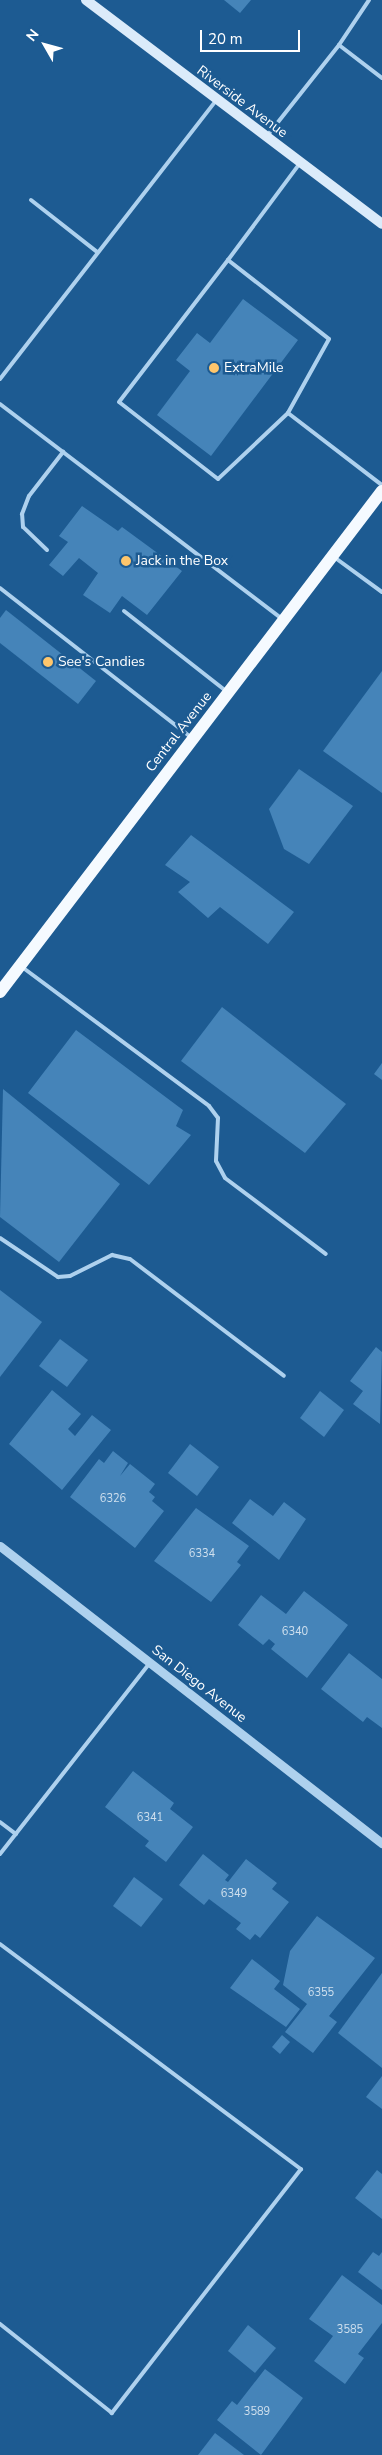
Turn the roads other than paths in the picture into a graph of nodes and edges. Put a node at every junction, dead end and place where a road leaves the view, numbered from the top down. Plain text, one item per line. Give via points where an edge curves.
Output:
1 (86, 0) edge
2 (369, 0) edge
3 (339, 45) junction
4 (382, 78) edge
5 (217, 101) junction
6 (266, 137) junction
7 (300, 163) junction
8 (31, 200) dead end
9 (382, 224) edge
10 (97, 252) junction
11 (228, 260) junction
12 (0, 380) edge
13 (0, 404) edge
14 (288, 413) junction
15 (63, 452) junction
16 (382, 485) edge
17 (382, 491) edge
18 (47, 550) dead end
19 (332, 556) junction
20 (0, 588) edge
21 (382, 592) edge
22 (124, 610) dead end
23 (284, 620) junction
24 (228, 693) junction
25 (193, 739) junction
26 (20, 966) junction
27 (0, 992) edge
28 (2, 1239) edge
29 (0, 1246) edge
30 (326, 1254) dead end
31 (284, 1376) dead end
32 (0, 1546) edge
33 (150, 1663) junction
34 (0, 1822) edge
35 (16, 1834) junction
36 (382, 1843) edge
37 (0, 1854) edge
38 (0, 1944) edge
39 (0, 2324) edge

1 - 5 main road, Riverside Avenue
2 - 3 lane
3 - 4 lane
3 - 6 lane
5 - 6 main road, Riverside Avenue
5 - 10 lane
6 - 7 main road, Riverside Avenue
7 - 9 main road, Riverside Avenue
7 - 11 lane
8 - 10 lane
10 - 12 lane
11 - 14 lane via 329,338
11 - 14 lane via 119,402 218,479
13 - 15 lane
14 - 16 lane
15 - 18 lane via 29,496 22,514 23,528
15 - 23 lane
17 - 19 main road, Central Avenue
19 - 21 lane
19 - 23 main road, Central Avenue
20 - 25 lane
22 - 24 lane
23 - 24 main road, Central Avenue
24 - 25 main road, Central Avenue
25 - 26 main road, Central Avenue
26 - 27 main road, Central Avenue
26 - 30 lane via 209,1106 218,1118 216,1161 225,1178
28 - 29 lane
28 - 31 lane via 58,1277 70,1276 112,1255 130,1259
32 - 33 street, San Diego Avenue
33 - 35 lane
33 - 36 street, San Diego Avenue
34 - 35 lane
35 - 37 lane
38 - 39 lane via 301,2169 112,2413

